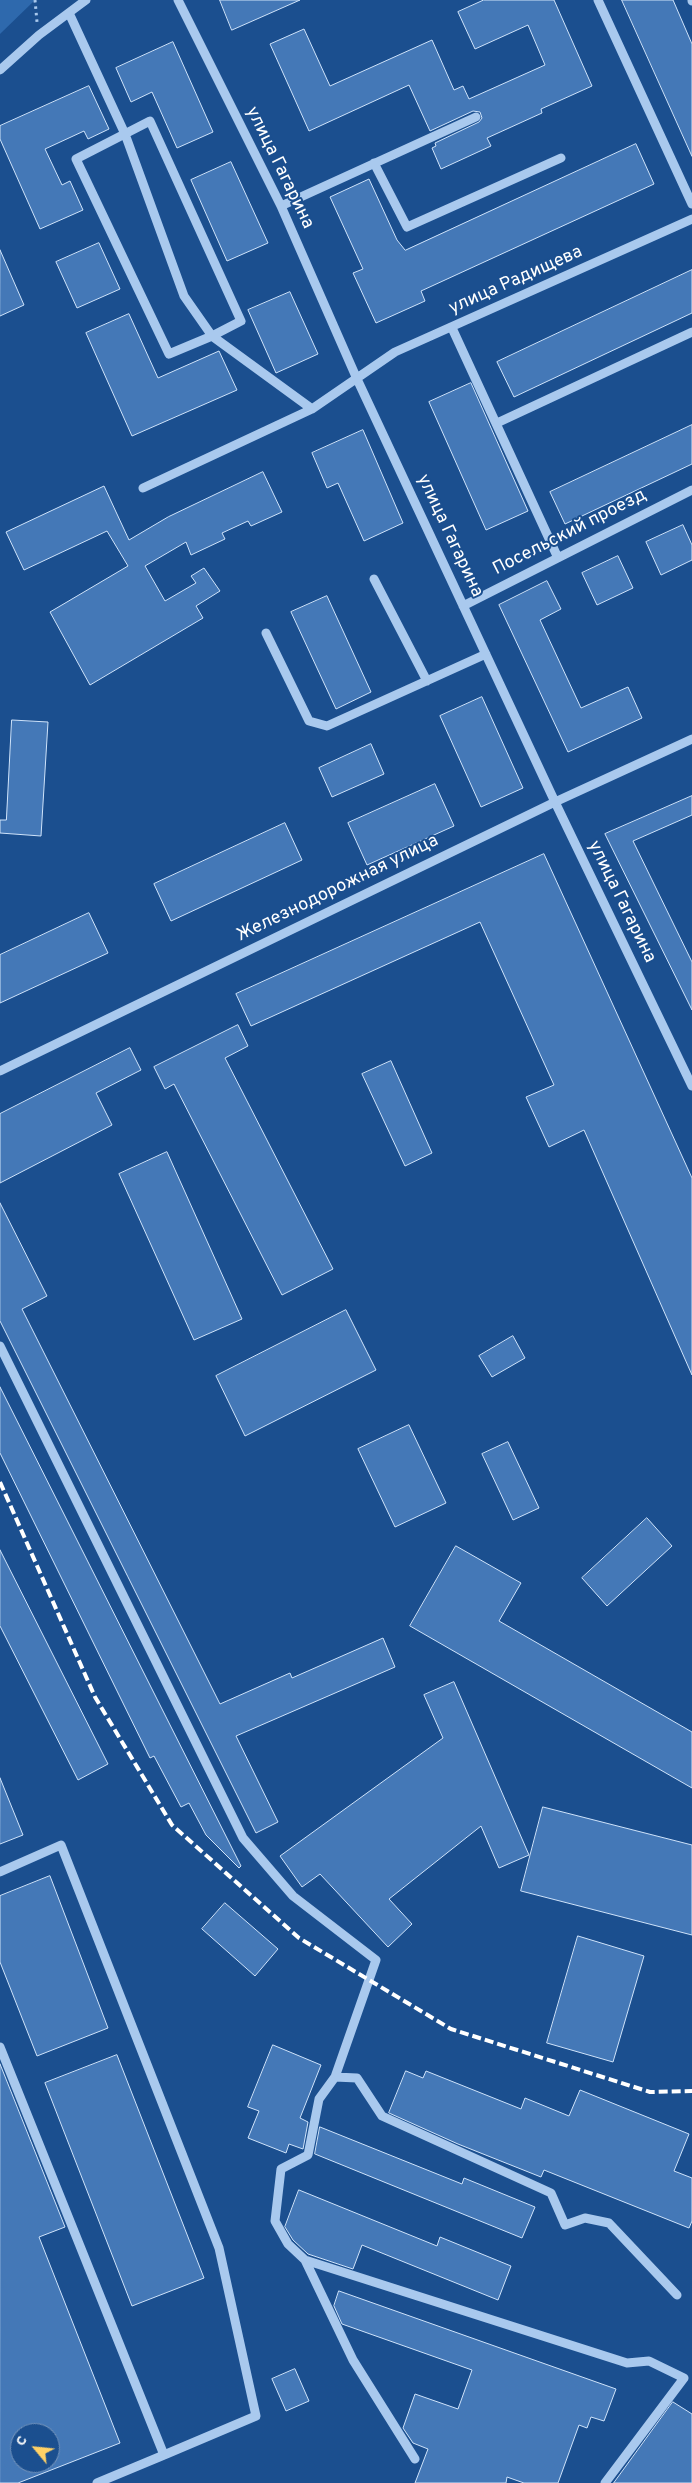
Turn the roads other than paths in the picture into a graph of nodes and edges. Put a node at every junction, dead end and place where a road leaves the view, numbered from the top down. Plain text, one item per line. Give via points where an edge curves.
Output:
1 (86, 0) edge
2 (178, 0) edge
3 (598, 0) edge
4 (69, 13) junction
5 (0, 70) edge
6 (476, 117) dead end
7 (125, 134) junction
8 (561, 158) dead end
9 (374, 163) junction
10 (692, 204) edge
11 (281, 206) junction
12 (692, 219) edge
13 (452, 328) junction
14 (692, 332) edge
15 (212, 336) junction
16 (357, 379) junction
17 (312, 409) junction
18 (497, 423) junction
19 (143, 488) dead end
20 (692, 490) edge
21 (558, 558) junction
22 (374, 579) dead end
23 (464, 606) junction
24 (266, 633) dead end
25 (486, 654) junction
26 (426, 681) junction
27 (692, 739) edge
28 (555, 802) junction
29 (0, 1071) edge
30 (692, 1086) edge
31 (0, 1346) edge
32 (0, 1872) edge
33 (0, 2047) edge
34 (335, 2077) junction
35 (305, 2260) junction
36 (677, 2295) dead end
37 (164, 2456) junction
38 (415, 2459) dead end
39 (97, 2483) edge
40 (605, 2483) edge

1 - 4 street
2 - 11 street, улица Гагарина
3 - 10 street
4 - 5 street
4 - 7 street
6 - 9 street
7 - 15 street via 184,296
7 - 15 street via 150,121 241,321
7 - 15 street via 76,158 169,354
8 - 9 street via 407,227
9 - 11 street
11 - 16 street, улица Гагарина
12 - 13 street, улица Радищева
13 - 16 street, улица Радищева via 395,352
13 - 18 street
14 - 18 street
15 - 17 street
16 - 17 street, улица Радищева
16 - 23 street, улица Гагарина
17 - 19 street, улица Радищева
18 - 21 street
20 - 21 street, Посельский проезд
21 - 23 street, Посельский проезд
22 - 26 street
23 - 25 street, улица Гагарина
24 - 26 street via 309,721 327,726
25 - 26 street
25 - 28 street, улица Гагарина
27 - 28 street, Железнодорожная улица
28 - 29 street, Железнодорожная улица
28 - 30 street, улица Гагарина
31 - 34 street via 243,1838 293,1896 376,1960
32 - 37 street via 61,1846 219,2248 256,2416
33 - 37 street
34 - 35 street via 319,2100 308,2155 281,2168 275,2220 288,2244
34 - 36 street via 357,2078 382,2116 551,2193 565,2225 585,2218 609,2223
35 - 38 street via 353,2360
35 - 40 street via 626,2363 649,2361 684,2378
37 - 39 street

